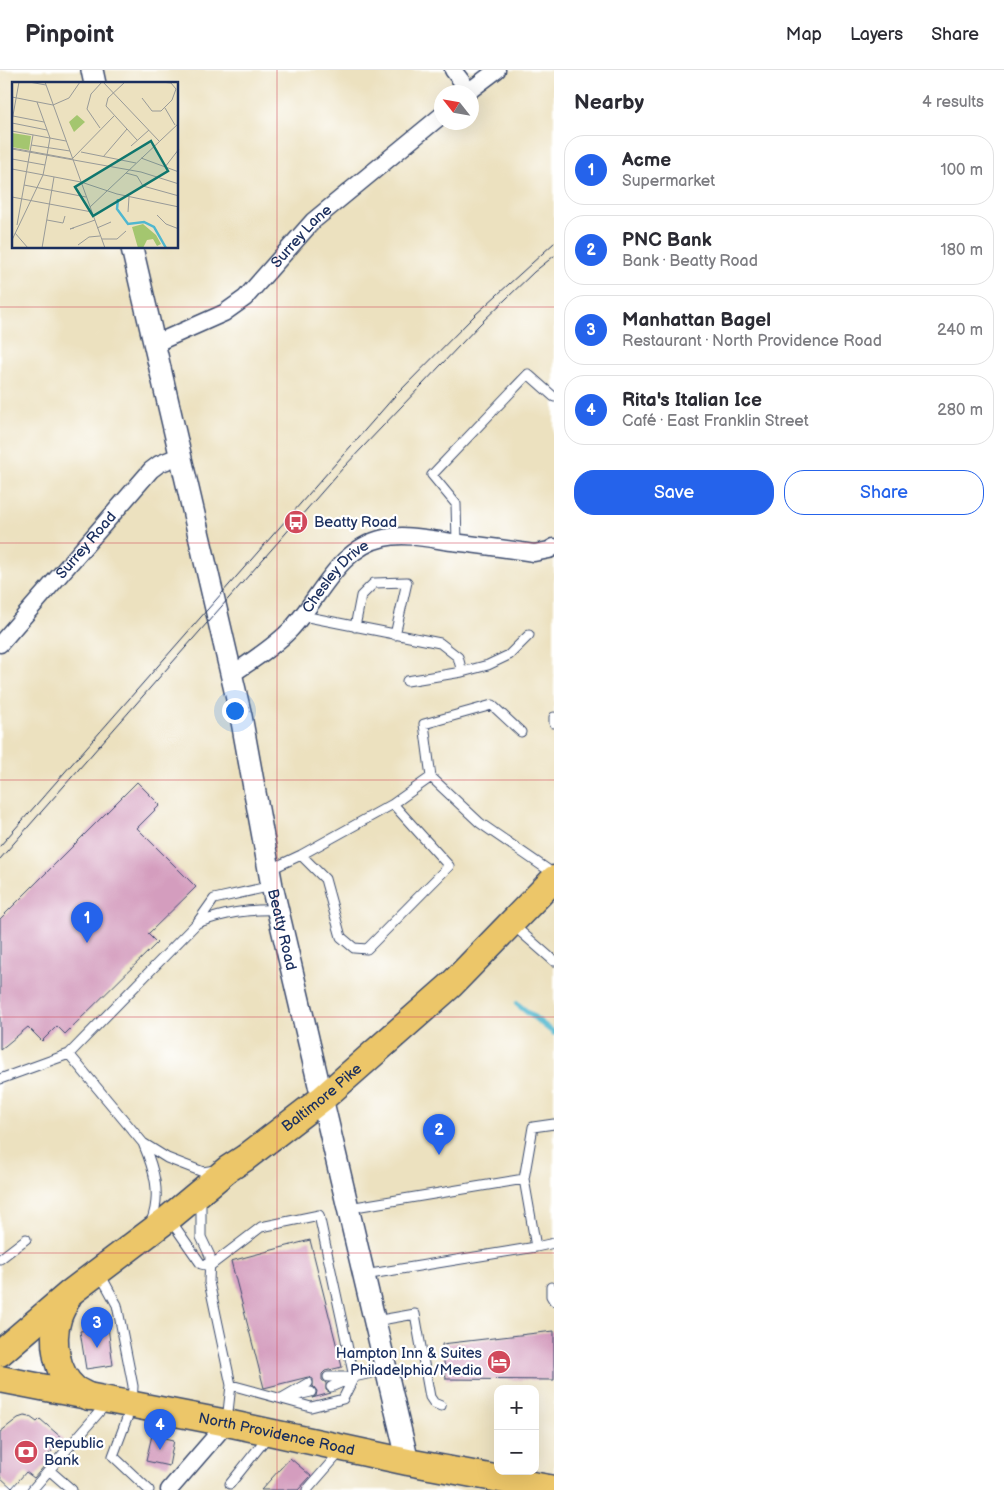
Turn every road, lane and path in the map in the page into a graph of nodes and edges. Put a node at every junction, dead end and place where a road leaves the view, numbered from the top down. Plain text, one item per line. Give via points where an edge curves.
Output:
1 (453, 70) edge
2 (496, 70) edge
3 (464, 85) edge
4 (478, 85) edge
5 (434, 121) edge
6 (132, 249) edge
7 (154, 344) junction
8 (554, 397) edge
9 (179, 456) junction
10 (457, 542) junction
11 (553, 549) edge
12 (302, 616) junction
13 (355, 626) junction
14 (395, 635) junction
15 (529, 635) dead end
16 (0, 644) edge
17 (462, 672) junction
18 (231, 675) junction
19 (407, 681) dead end
20 (554, 717) edge
21 (554, 723) edge
22 (521, 732) dead end
23 (431, 776) junction
24 (393, 804) junction
25 (301, 855) junction
26 (554, 874) edge
27 (271, 878) junction
28 (554, 879) edge
29 (278, 910) junction
30 (197, 923) junction
31 (511, 923) junction
32 (554, 961) edge
33 (69, 1054) junction
34 (0, 1079) edge
35 (323, 1098) junction
36 (554, 1124) edge
37 (143, 1143) junction
38 (228, 1169) junction
39 (524, 1179) junction
40 (200, 1190) junction
41 (349, 1208) junction
42 (169, 1218) junction
43 (144, 1238) junction
44 (26, 1239) dead end
45 (554, 1243) edge
46 (536, 1247) junction
47 (0, 1259) edge
48 (210, 1266) junction
49 (99, 1272) junction
50 (364, 1275) junction
51 (551, 1287) dead end
52 (70, 1293) junction
53 (554, 1301) edge
54 (375, 1321) junction
55 (0, 1353) edge
56 (386, 1370) junction
57 (328, 1377) dead end
58 (354, 1377) junction
59 (0, 1380) edge
60 (231, 1385) junction
61 (331, 1387) dead end
62 (309, 1388) dead end
63 (282, 1398) junction
64 (110, 1401) junction
65 (441, 1406) dead end
66 (227, 1423) junction
67 (270, 1433) junction
68 (344, 1448) junction
69 (408, 1462) junction
70 (49, 1470) junction
71 (474, 1483) edge
72 (230, 1484) dead end
73 (32, 1490) edge
74 (72, 1490) edge
75 (149, 1490) edge
76 (169, 1490) edge
77 (307, 1490) edge
78 (554, 1490) edge

1 - 3 street
2 - 4 street
5 - 7 street, Surrey Lane via 313,221 245,298 224,312
6 - 7 street, Beatty Road
7 - 9 street, Beatty Road
8 - 10 lane via 528,374 432,475 456,504
9 - 16 street, Surrey Road via 151,470
9 - 18 street, Beatty Road
10 - 11 street, Chesley Drive via 534,553
10 - 12 street, Chesley Drive via 402,537 384,538 368,544 330,576
12 - 13 lane
12 - 18 street, Chesley Drive via 275,644
13 - 14 lane
13 - 14 lane via 361,596 374,583 407,582
14 - 17 lane via 440,643 458,657
15 - 17 lane via 510,655
17 - 19 lane
18 - 27 street, Beatty Road
20 - 21 lane
22 - 23 lane via 492,705 424,724
23 - 24 lane
23 - 26 lane via 480,823
24 - 25 lane
24 - 25 lane via 449,866 367,949 354,948 341,937 325,880
25 - 27 lane
27 - 29 street, Beatty Road
27 - 30 lane via 214,899
28 - 31 main road, Baltimore Pike
29 - 30 lane via 254,909 223,914
29 - 35 street, Beatty Road
30 - 33 lane
31 - 32 lane
31 - 35 main road, Baltimore Pike via 451,986
33 - 34 lane
33 - 37 lane
35 - 38 main road, Baltimore Pike
35 - 41 street, Beatty Road
36 - 39 lane via 533,1127
37 - 38 lane via 167,1158 203,1172
37 - 43 lane via 154,1169 157,1196
38 - 40 main road, Baltimore Pike
39 - 41 lane
39 - 46 lane
40 - 42 main road, Baltimore Pike
40 - 48 lane via 201,1237 210,1256
41 - 50 street, Beatty Road
42 - 43 main road, Baltimore Pike
42 - 48 lane via 201,1264
43 - 49 main road, Baltimore Pike
44 - 47 lane
45 - 46 lane
46 - 50 lane
48 - 58 lane via 261,1227 319,1215
48 - 60 lane via 209,1282
49 - 52 main road, Baltimore Pike
49 - 64 lane via 117,1305 133,1386
50 - 54 street, Beatty Road
51 - 53 lane
52 - 55 main road, Baltimore Pike
52 - 64 main road via 58,1317 55,1334 59,1364 74,1388
54 - 56 street, Beatty Road
54 - 65 lane via 415,1314 430,1397
56 - 58 lane
56 - 69 street, Beatty Road
57 - 58 lane
58 - 61 lane
58 - 63 lane via 343,1400 311,1407
59 - 64 main road, North Providence Road
60 - 63 lane
60 - 66 lane
62 - 63 lane
64 - 66 main road, North Providence Road
64 - 70 lane
64 - 75 lane via 112,1456
66 - 67 main road, North Providence Road
66 - 76 street
67 - 68 main road, North Providence Road
67 - 72 lane
68 - 69 main road, North Providence Road
68 - 77 lane
69 - 71 main road, North Providence Road
70 - 73 lane
70 - 74 lane
71 - 78 main road, North Providence Road

